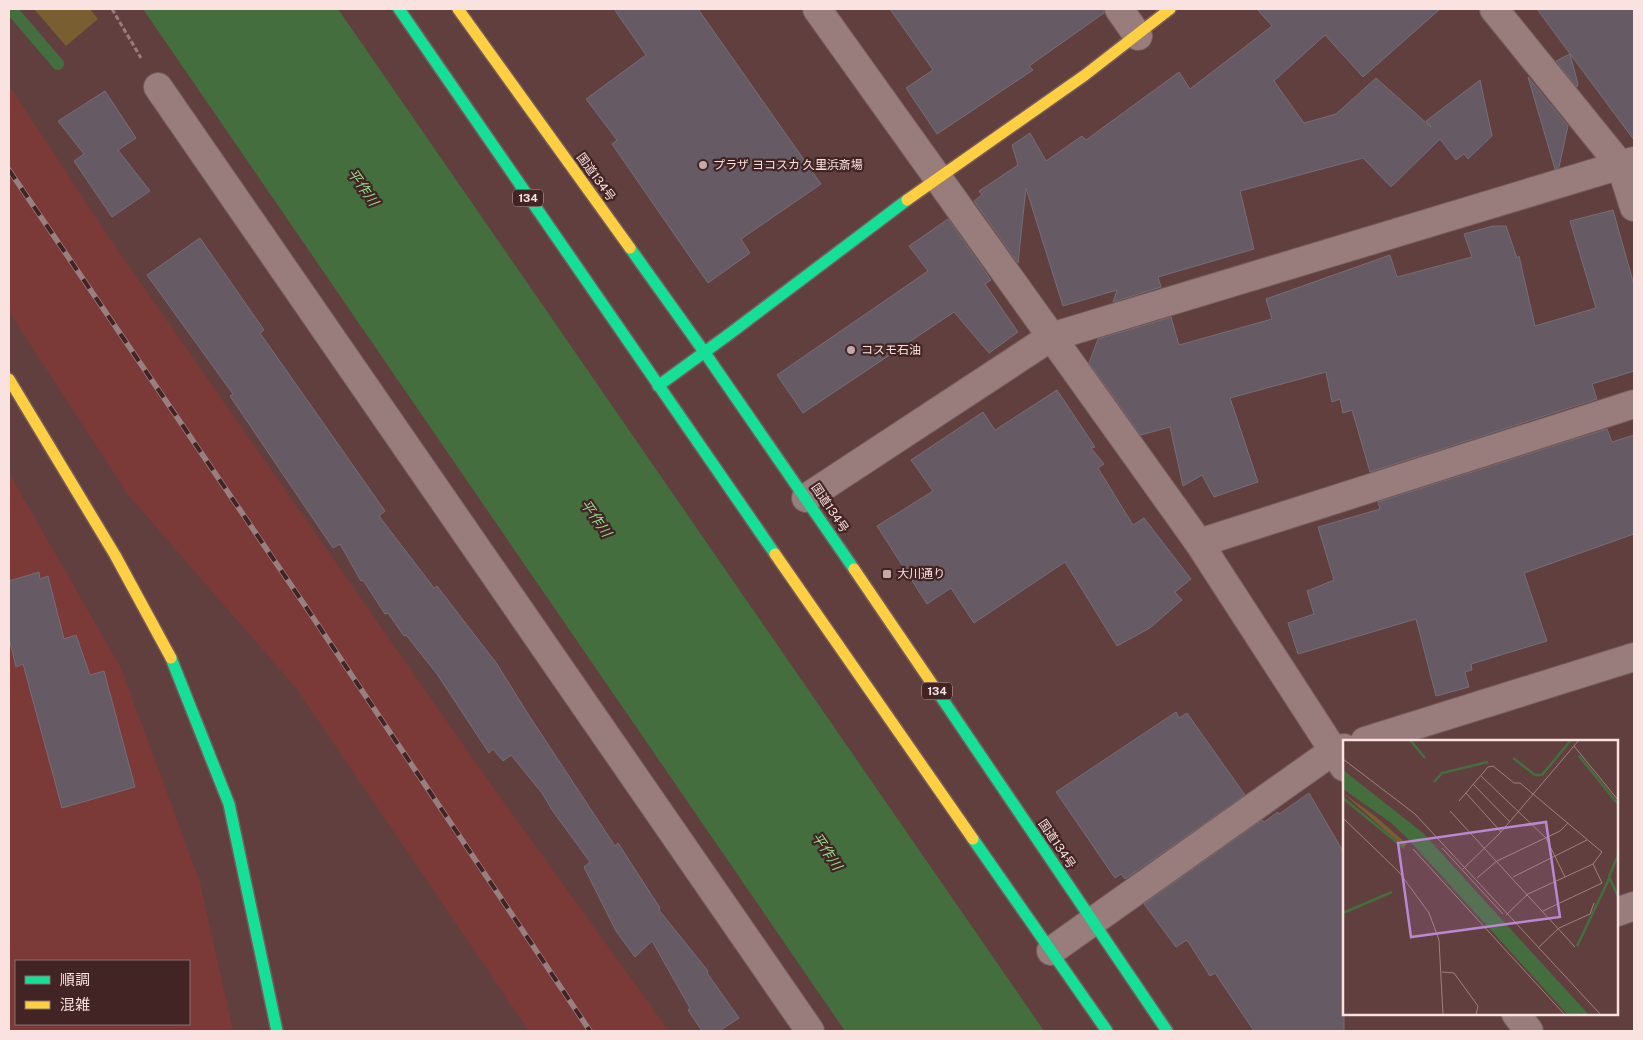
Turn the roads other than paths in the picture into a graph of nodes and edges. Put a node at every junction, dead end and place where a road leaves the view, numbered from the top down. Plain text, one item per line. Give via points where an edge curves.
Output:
1 (399, 9) edge
2 (458, 9) edge
3 (817, 9) edge
4 (1120, 9) edge
5 (1170, 9) edge
6 (1494, 9) edge
7 (1138, 36) junction
8 (158, 87) road end
9 (1628, 163) edge
10 (938, 178) junction
11 (1634, 207) edge
12 (1051, 337) junction
13 (705, 353) junction
14 (9, 379) edge
15 (658, 386) junction
16 (1634, 404) edge
17 (806, 498) junction
18 (1199, 543) junction
19 (1634, 657) edge
20 (1368, 740) edge
21 (1341, 755) edge
22 (1634, 906) edge
23 (1618, 912) edge
24 (1092, 921) junction
25 (1051, 951) junction
26 (1517, 1015) edge
27 (277, 1031) edge
28 (810, 1031) edge
29 (1107, 1031) edge
30 (1167, 1031) edge
31 (1529, 1031) edge

1 - 15 main road, 134
2 - 13 main road, 国道134号 / 134
3 - 10 street
4 - 7 street
5 - 7 main road
6 - 9 street
7 - 10 main road
8 - 28 street
9 - 11 street
9 - 12 street
10 - 12 street
10 - 13 main road
12 - 17 street
12 - 18 street
13 - 15 main road
13 - 17 main road, 国道134号 / 134
14 - 27 main road via 115,555 171,659 229,804
15 - 25 main road, 134
16 - 18 street
17 - 24 main road, 国道134号 / 134
18 - 21 street
19 - 20 street
21 - 24 street
22 - 23 street
24 - 25 street
24 - 30 main road, 国道134号 / 134
25 - 29 main road, 134
26 - 31 street

